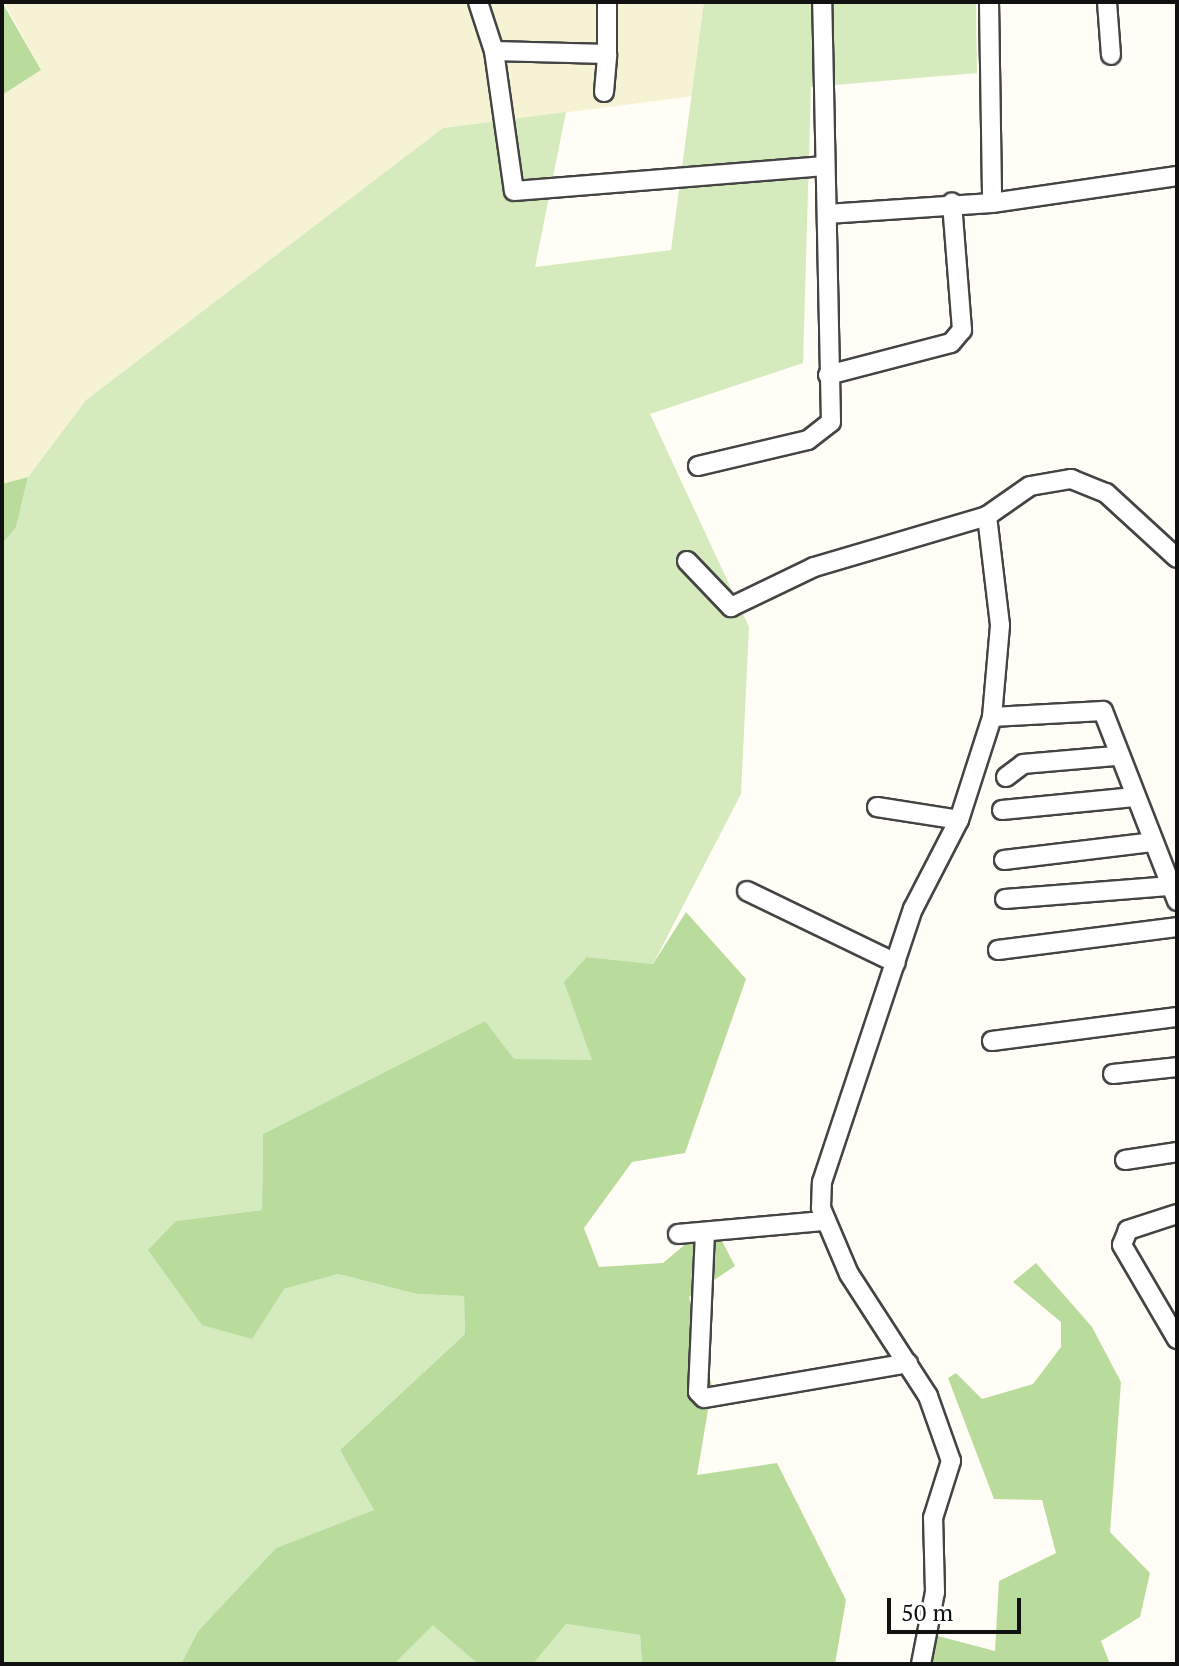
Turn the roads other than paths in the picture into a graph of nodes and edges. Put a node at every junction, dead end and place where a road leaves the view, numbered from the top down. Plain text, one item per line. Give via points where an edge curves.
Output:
1 (478, 2) edge
2 (607, 2) edge
3 (822, 2) edge
4 (989, 2) edge
5 (1107, 2) edge
6 (494, 51) junction
7 (607, 54) junction
8 (1111, 55) dead end
9 (604, 92) dead end
10 (825, 166) junction
11 (1177, 176) edge
12 (952, 202) junction
13 (992, 203) junction
14 (827, 214) junction
15 (828, 375) junction
16 (698, 466) dead end
17 (987, 516) junction
18 (1177, 558) edge
19 (687, 561) dead end
20 (992, 717) junction
21 (1115, 756) junction
22 (1006, 777) dead end
23 (1134, 797) junction
24 (877, 807) dead end
25 (1002, 810) dead end
26 (959, 820) junction
27 (1152, 842) junction
28 (1004, 860) dead end
29 (747, 891) dead end
30 (1174, 893) edge
31 (1005, 899) dead end
32 (1177, 927) edge
33 (998, 950) dead end
34 (896, 963) junction
35 (1177, 1017) edge
36 (992, 1041) dead end
37 (1177, 1067) edge
38 (1113, 1074) dead end
39 (1177, 1152) edge
40 (1125, 1160) dead end
41 (1177, 1214) edge
42 (825, 1221) junction
43 (705, 1232) junction
44 (678, 1234) dead end
45 (1177, 1339) edge
46 (908, 1363) junction
47 (921, 1664) edge

1 - 6 street
2 - 7 street
3 - 10 street
4 - 13 street
5 - 8 street
6 - 7 street
6 - 10 street via 514,191
7 - 9 street
10 - 14 street
11 - 13 street
12 - 13 street
12 - 14 street
12 - 15 street via 962,330 951,343
14 - 15 street
15 - 16 street via 833,412 819,435
17 - 18 street via 1030,486 1071,479 1106,493
17 - 19 street via 814,567 731,607
17 - 20 street via 1000,625
20 - 21 street via 1098,708 1111,721
20 - 26 street
21 - 22 street via 1023,764
21 - 23 street
23 - 25 street
23 - 27 street
24 - 26 street
26 - 34 street via 913,909
27 - 28 street
27 - 30 street
29 - 34 street
30 - 31 street
32 - 33 street
34 - 42 street via 822,1182
35 - 36 street
37 - 38 street
39 - 40 street
41 - 45 street via 1128,1230 1122,1245
42 - 43 street
42 - 46 street via 863,1299
43 - 44 street
43 - 46 street via 698,1392 704,1398
46 - 47 street via 939,1418 951,1461 933,1518 935,1592

